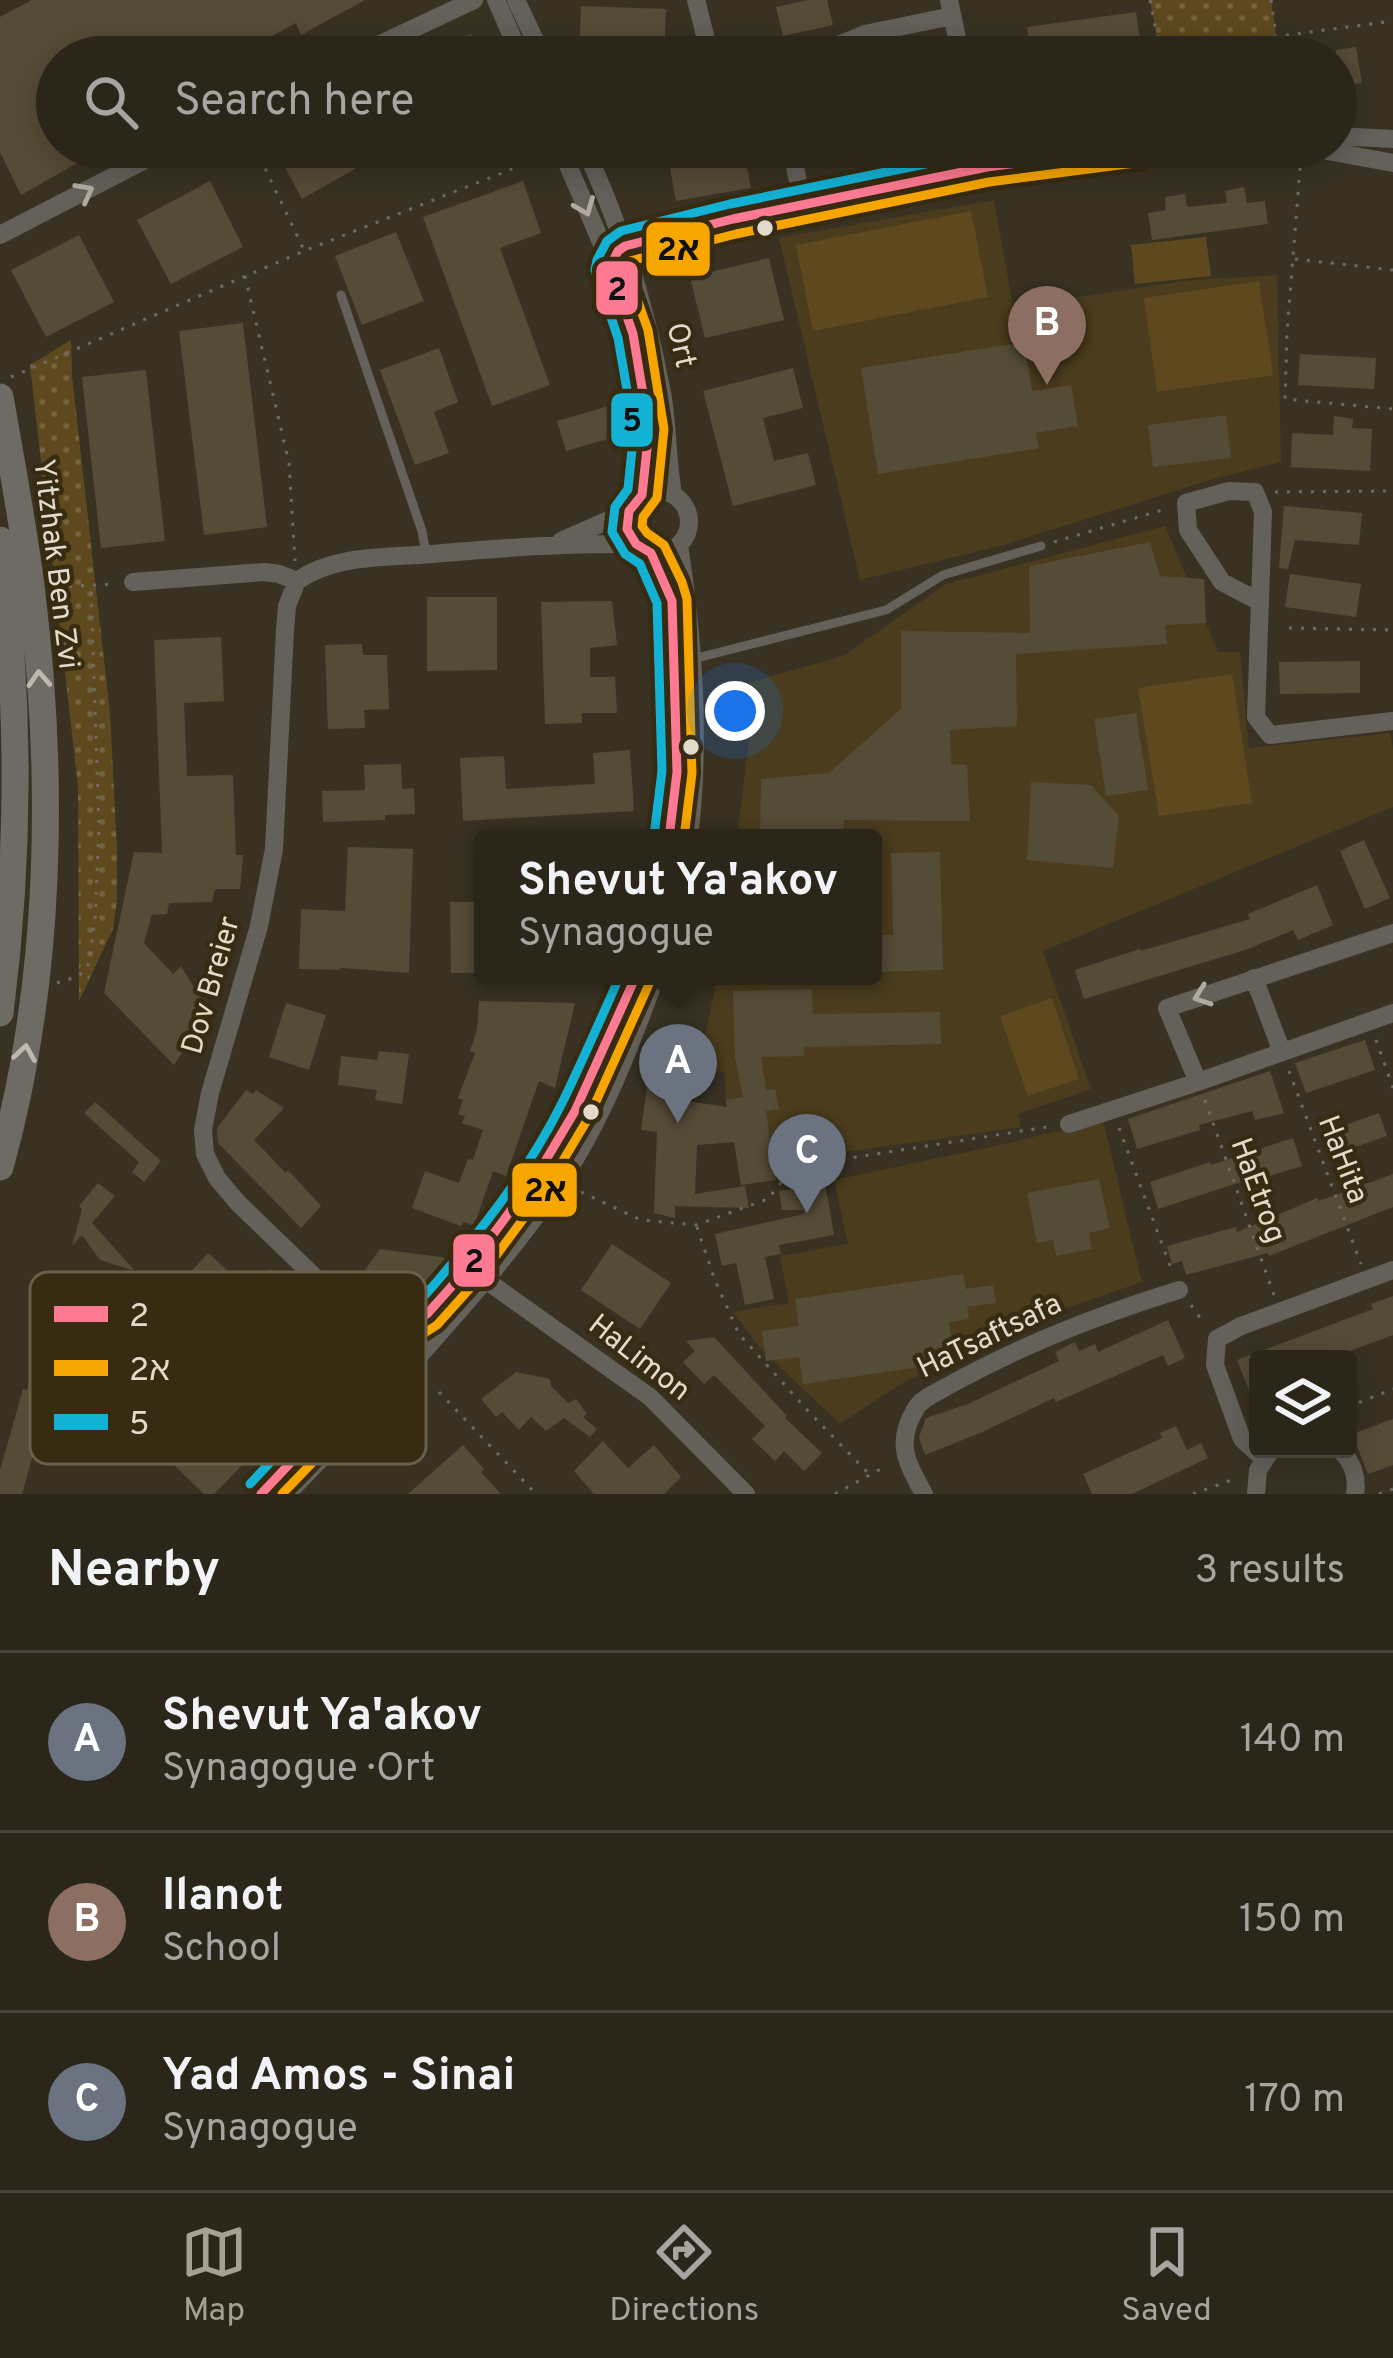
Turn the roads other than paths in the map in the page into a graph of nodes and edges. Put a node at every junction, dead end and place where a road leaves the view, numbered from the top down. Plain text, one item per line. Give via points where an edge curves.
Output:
1 (474, 0) edge
2 (496, 0) edge
3 (516, 0) edge
4 (696, 0) edge
5 (950, 8) edge
6 (397, 36) edge
7 (511, 36) edge
8 (533, 36) edge
9 (705, 36) edge
10 (860, 36) edge
11 (1392, 133) edge
12 (1357, 135) edge
13 (1357, 158) edge
14 (1393, 162) edge
15 (129, 168) edge
16 (569, 168) edge
17 (594, 168) edge
18 (794, 168) edge
19 (982, 168) edge
20 (802, 206) junction
21 (0, 235) edge
22 (625, 246) junction
23 (610, 267) junction
24 (340, 295) dead end
25 (4, 388) edge
26 (673, 494) junction
27 (642, 495) junction
28 (628, 511) junction
29 (0, 540) edge
30 (556, 543) junction
31 (680, 545) junction
32 (1041, 546) road end
33 (644, 548) junction
34 (426, 554) junction
35 (297, 581) junction
36 (133, 582) road end
37 (1260, 602) junction
38 (692, 659) junction
39 (13, 720) junction
40 (1393, 722) edge
41 (0, 750) edge
42 (7, 795) edge
43 (44, 796) junction
44 (670, 829) edge
45 (690, 829) edge
46 (0, 846) edge
47 (13, 885) junction
48 (1393, 933) edge
49 (1254, 978) junction
50 (632, 985) edge
51 (653, 985) edge
52 (0, 1013) edge
53 (1393, 1013) edge
54 (1282, 1052) junction
55 (1198, 1082) junction
56 (1070, 1124) road end
57 (0, 1168) edge
58 (1393, 1270) edge
59 (310, 1272) edge
60 (487, 1281) junction
61 (1179, 1290) road end
62 (426, 1315) edge
63 (426, 1348) edge
64 (1348, 1458) edge
65 (1264, 1459) edge
66 (289, 1464) edge
67 (317, 1464) edge
68 (261, 1494) edge
69 (287, 1494) edge
70 (746, 1494) edge
71 (923, 1494) edge
72 (1256, 1494) edge
73 (1355, 1494) edge

1 - 6 street
2 - 7 street
3 - 8 street
4 - 9 street
5 - 10 street
11 - 12 street
11 - 14 street
13 - 14 street
21 -> 15 street
16 -> 23 street, Ort
17 - 22 street, Ort
18 - 20 street
19 - 20 street
20 - 22 street
22 - 23 street
22 - 26 street, Ort via 662,393
23 - 27 street, Ort via 645,396
24 - 34 lane
43 -> 25 street, Yitzhak Ben Zvi via 32,589
26 - 27 street
26 - 31 street via 689,518
27 - 28 street
28 - 30 street
28 - 33 street via 627,529
29 - 39 street, Yitzhak Ben Zvi
30 - 33 street
30 - 34 street
31 - 33 street
31 - 38 street
32 - 38 lane via 943,575 886,610
33 - 44 street via 672,601 677,772
34 - 35 street via 332,564
35 - 36 street via 264,572
35 - 59 street, Dov Breier via 287,606 274,849 203,1130 217,1178
37 - 37 street via 1222,582 1188,530 1186,503 1229,490 1255,492 1263,512
37 - 40 street via 1256,717 1270,735
38 - 45 street
39 - 41 street
39 - 42 street, Yitzhak Ben Zvi
42 - 43 street
42 - 47 street, Yitzhak Ben Zvi
57 -> 43 street, Yitzhak Ben Zvi via 34,988
46 - 47 street
47 - 52 street, Yitzhak Ben Zvi
48 - 49 street
49 - 54 street
49 -> 55 street via 1167,1007
50 - 62 street via 537,1175
51 - 60 street via 594,1124
53 - 54 street
54 - 55 street
55 - 56 street
58 - 65 street via 1217,1339 1215,1365 1242,1439
60 - 63 street
60 - 70 street, HaLimon via 650,1397
61 - 71 street, HaTsaftsafa via 1086,1321 918,1403 904,1456
64 - 73 street
65 - 72 street
66 - 68 street
67 - 69 street

